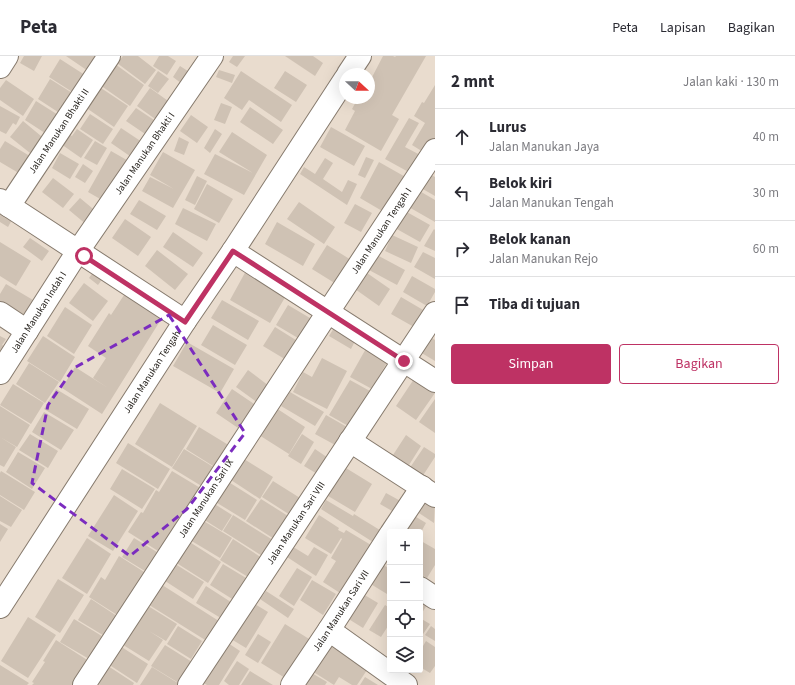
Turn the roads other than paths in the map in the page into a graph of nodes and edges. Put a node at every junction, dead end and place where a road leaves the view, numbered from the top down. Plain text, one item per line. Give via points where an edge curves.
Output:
1 (8, 56) edge
2 (109, 56) edge
3 (212, 56) edge
4 (360, 56) edge
5 (0, 68) edge
6 (352, 68) edge
7 (339, 88) edge
8 (435, 150) edge
9 (5, 203) edge
10 (78, 251) junction
11 (233, 251) junction
12 (328, 312) junction
13 (0, 313) edge
14 (435, 313) edge
15 (185, 322) junction
16 (27, 331) junction
17 (404, 361) junction
18 (0, 373) edge
19 (435, 381) edge
20 (350, 441) junction
21 (428, 491) edge
22 (395, 529) edge
23 (387, 547) edge
24 (383, 562) edge
25 (423, 590) edge
26 (435, 598) edge
27 (0, 607) edge
28 (329, 630) junction
29 (84, 685) edge
30 (189, 685) edge
31 (292, 685) edge
32 (406, 685) edge

1 - 5 street
2 - 9 street, Jalan Manukan Bhakti II
3 - 10 street, Jalan Manukan Bhakti I
4 - 6 street
7 - 11 street, Jalan Manukan Tengah
8 - 12 street, Jalan Manukan Tengah I
9 - 10 street
10 - 15 street
10 - 16 street, Jalan Manukan Indah I
11 - 12 street
11 - 15 street, Jalan Manukan Tengah
12 - 17 street
12 - 29 street, Jalan Manukan Sari IX
13 - 16 street
14 - 17 street, Jalan Manukan Sari VIII
15 - 27 street, Jalan Manukan Tengah
16 - 18 street, Jalan Manukan Indah I
17 - 19 street
17 - 20 street, Jalan Manukan Sari VIII
20 - 21 street
20 - 30 street, Jalan Manukan Sari VIII
21 - 22 street
23 - 24 street, Jalan Manukan Sari VII
24 - 28 street, Jalan Manukan Sari VII
25 - 26 street
28 - 31 street, Jalan Manukan Sari VII
28 - 32 street

